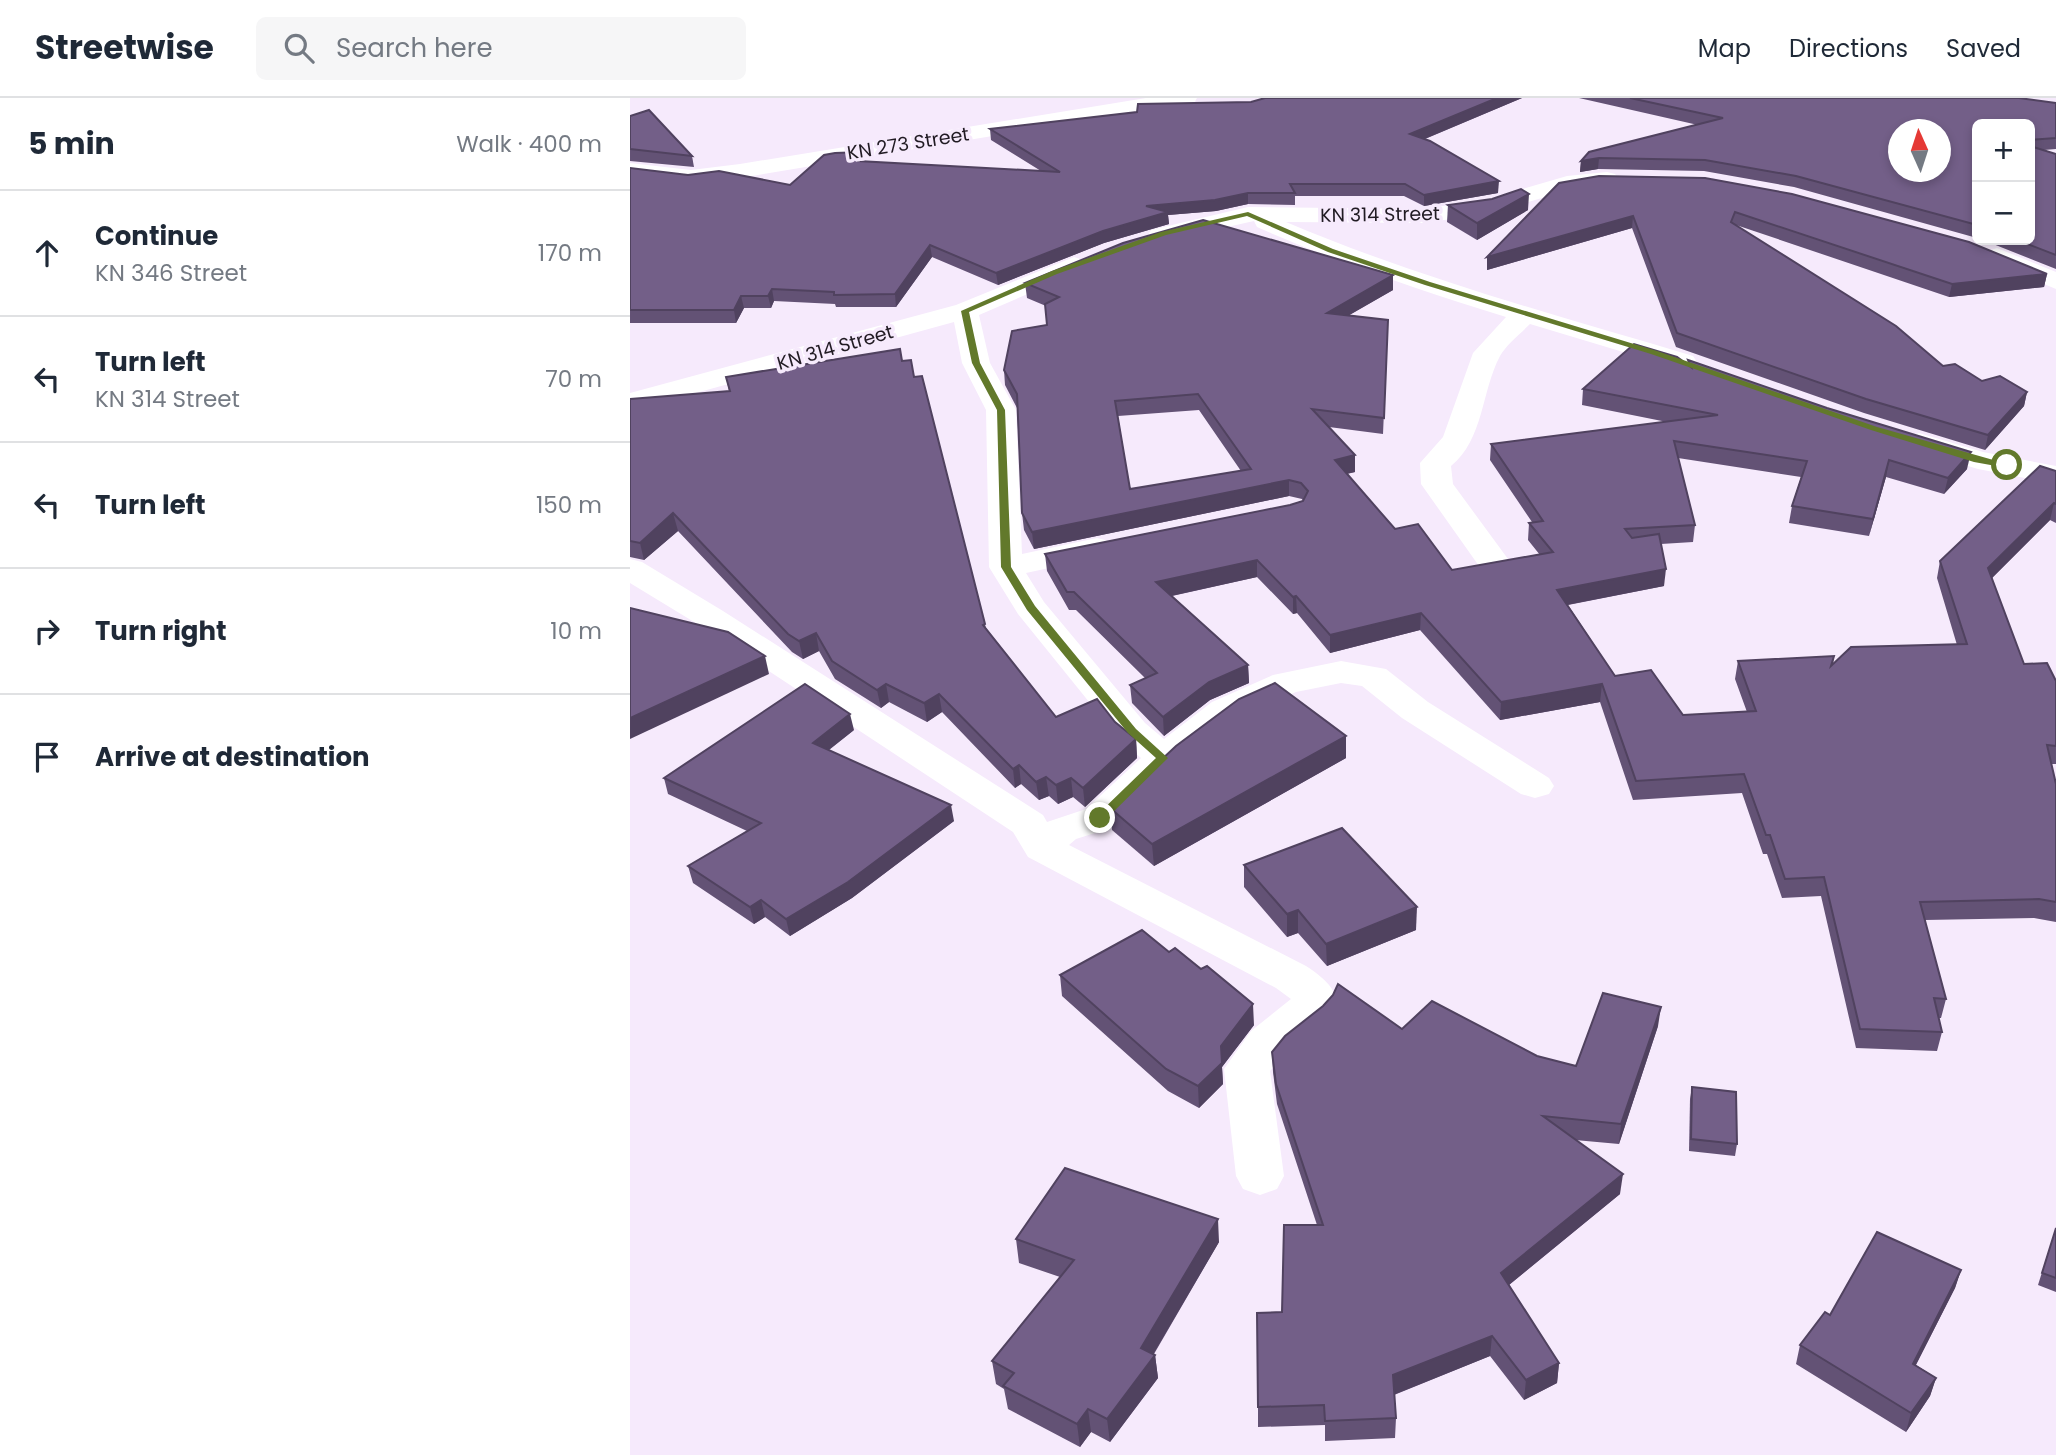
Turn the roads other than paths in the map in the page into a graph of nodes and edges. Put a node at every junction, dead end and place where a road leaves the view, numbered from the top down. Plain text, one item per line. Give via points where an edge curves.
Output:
1 (1186, 98) edge
2 (630, 170) edge
3 (1634, 178) edge
4 (1248, 214) junction
5 (1139, 242) edge
6 (1976, 248) edge
7 (1102, 254) edge
8 (2056, 281) edge
9 (965, 311) junction
10 (1524, 314) junction
11 (1706, 370) edge
12 (630, 402) edge
13 (1900, 436) edge
14 (2056, 475) edge
15 (1128, 542) edge
16 (1491, 559) dead end
17 (1006, 567) junction
18 (630, 569) edge
19 (1163, 758) junction
20 (1535, 786) dead end
21 (1042, 848) junction
22 (1260, 1176) dead end

1 - 2 street, KN 273 Street via 740,171 691,177
3 - 4 street, KN 314 Street via 1567,183 1491,206 1424,216
4 - 5 street, KN 314 Street
4 - 10 street via 1331,250
6 - 8 street
7 - 9 street, KN 314 Street
9 - 12 street, KN 314 Street
9 - 17 street via 976,363 1001,410
10 - 11 street
10 - 16 street via 1487,353 1458,437 1435,463 1437,484
13 - 14 street via 1978,460
15 - 17 street
17 - 19 street via 1030,607 1132,731
18 - 21 street via 1029,824
19 - 20 street via 1225,710 1286,683 1341,672 1373,677 1415,710
19 - 21 street via 1100,818 1062,830
21 - 22 street via 1308,988 1314,1007 1267,1043 1247,1069

